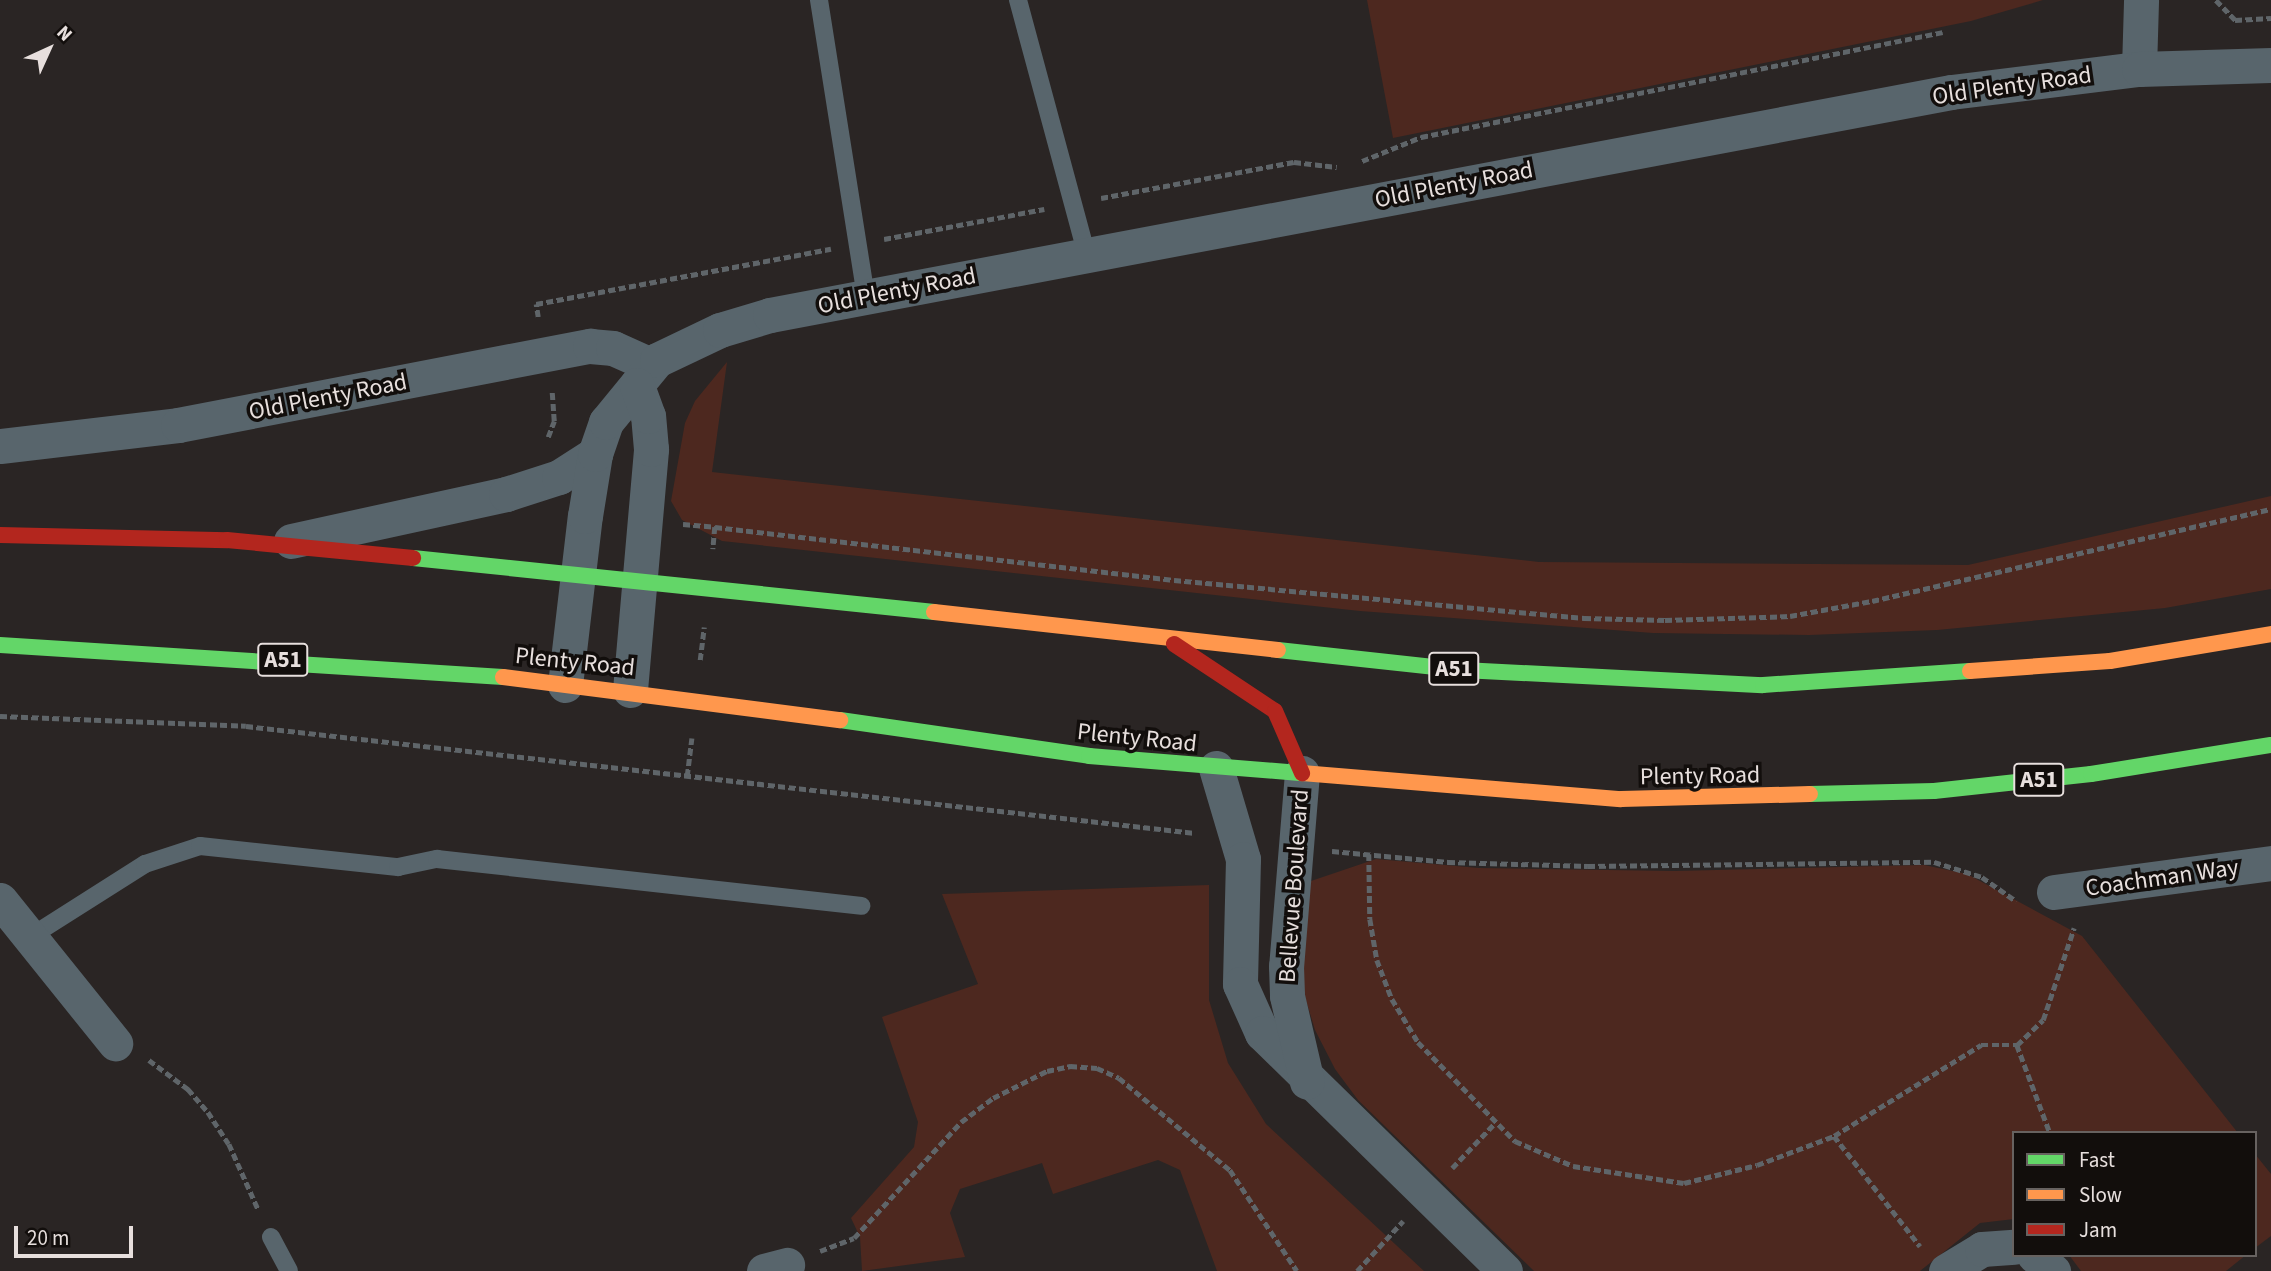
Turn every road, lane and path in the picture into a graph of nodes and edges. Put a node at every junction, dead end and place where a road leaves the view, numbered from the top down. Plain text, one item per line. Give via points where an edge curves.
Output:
1 (819, 0) edge
2 (1018, 0) edge
3 (2141, 0) edge
4 (2216, 0) edge
5 (2271, 18) edge
6 (1942, 32) dead end
7 (2271, 65) edge
8 (2139, 69) junction
9 (1073, 203) junction
10 (860, 244) junction
11 (1087, 256) junction
12 (866, 297) junction
13 (536, 304) dead end
14 (644, 375) junction
15 (0, 446) edge
16 (595, 454) junction
17 (2271, 509) edge
18 (715, 527) dead end
19 (0, 535) edge
20 (270, 545) junction
21 (577, 573) junction
22 (637, 581) junction
23 (2271, 634) edge
24 (1167, 639) junction
25 (0, 645) edge
26 (565, 684) junction
27 (630, 690) junction
28 (0, 716) edge
29 (2271, 745) edge
30 (1216, 768) junction
31 (1302, 773) junction
32 (1239, 838) junction
33 (2271, 863) edge
34 (2102, 885) junction
35 (0, 900) edge
36 (2040, 900) joint
37 (861, 906) dead end
38 (30, 937) junction
39 (115, 1043) joint
40 (2017, 1045) junction
41 (1307, 1082) junction
42 (2049, 1131) edge
43 (1834, 1136) junction
44 (271, 1237) joint
45 (2012, 1247) edge
46 (2036, 1257) edge
47 (1935, 1261) edge
48 (775, 1268) edge
49 (289, 1271) edge
50 (1297, 1271) edge
51 (1506, 1271) edge
52 (2053, 1271) edge

1 - 10 lane
2 - 9 lane
3 - 8 street
4 - 5 path via 2235,20
6 - 9 path via 1422,137 1352,165 1294,162
7 - 8 street, Old Plenty Road
8 - 11 street, Old Plenty Road via 1951,92 1692,138
9 - 10 path
9 - 11 lane
10 - 12 lane
10 - 13 path
11 - 12 street, Old Plenty Road
12 - 14 street, Old Plenty Road via 743,322 683,345
14 - 15 street, Old Plenty Road via 613,348 590,346 178,425
14 - 16 street, Old Plenty Road via 606,422
14 - 22 street via 651,437
16 - 20 street via 558,477 506,494
16 - 21 street, Old Plenty Road
17 - 18 path via 1845,606 1790,616 1665,620 1584,618 1188,582
19 - 20 highway, A51
20 - 21 highway, A51
21 - 22 highway, A51
21 - 26 street, Old Plenty Road
22 - 24 highway, A51
22 - 27 street
23 - 24 highway, A51 via 2110,661 1763,685 1463,670
24 - 31 highway via 1267,703 1286,727
25 - 26 highway, Plenty Road / A51 via 412,667
26 - 27 highway, Plenty Road / A51
27 - 30 highway, Plenty Road / A51 via 951,740
28 - 32 path via 246,726
29 - 31 highway, Plenty Road / A51 via 2078,775 1934,791 1806,798 1621,799
30 - 31 highway, Plenty Road / A51
30 - 32 street, Bellevue Boulevard
31 - 41 street, Bellevue Boulevard via 1286,965 1287,996
32 - 41 street, Bellevue Boulevard via 1243,859 1240,984 1262,1033
33 - 34 street, Coachman Way
34 - 36 street, Coachman Way
34 - 40 path via 2067,934 2043,1020
35 - 38 street
36 - 43 path via 1934,862 1588,866 1448,862 1369,854 1370,919 1377,960 1392,999 1418,1042 1515,1141 1573,1166 1684,1183 1757,1165
37 - 38 lane via 437,859 398,867 200,846 145,864
38 - 39 street
39 - 44 path via 167,1073 208,1112 229,1144
40 - 42 path
40 - 43 path via 1980,1045
41 - 51 street, Bellevue Boulevard
43 - 47 path
44 - 49 lane
45 - 47 street
46 - 52 street
48 - 50 path via 854,1238 961,1122 993,1098 1047,1070 1070,1066 1097,1068 1119,1078 1230,1170

